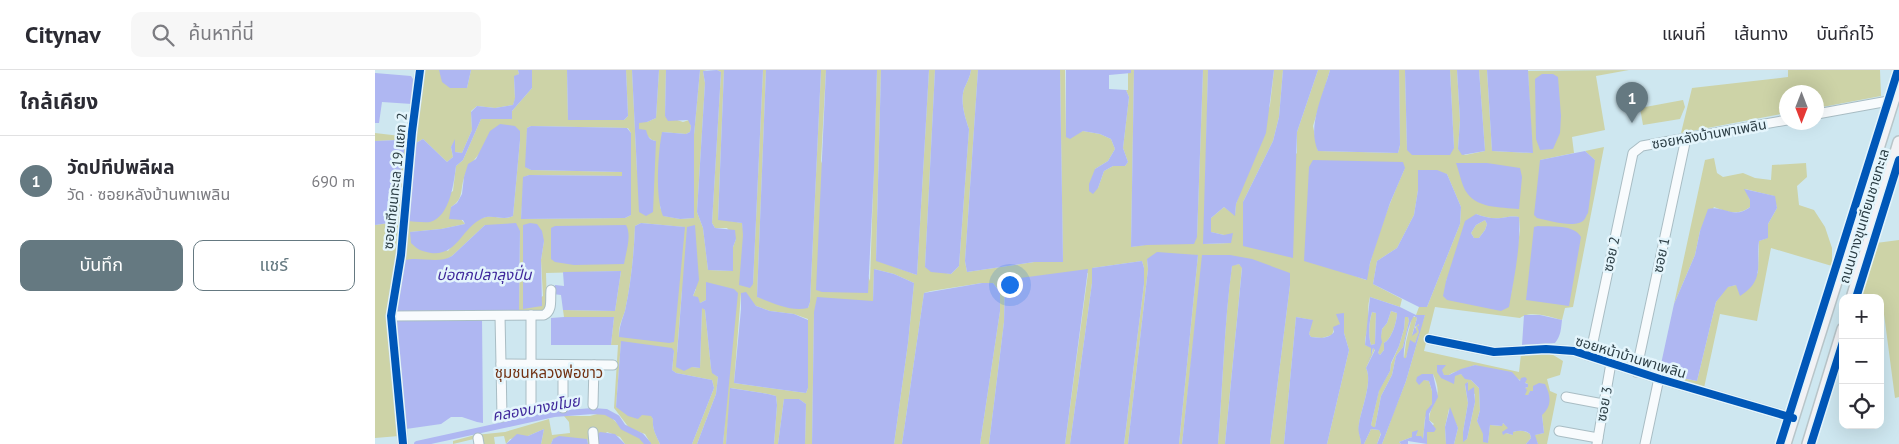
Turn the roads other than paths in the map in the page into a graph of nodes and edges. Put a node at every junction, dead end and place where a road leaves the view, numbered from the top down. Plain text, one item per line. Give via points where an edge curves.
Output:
1 (420, 70) edge
2 (1899, 82) edge
3 (1893, 100) junction
4 (1824, 113) edge
5 (1779, 121) edge
6 (1687, 138) junction
7 (1899, 142) edge
8 (1633, 153) joint
9 (551, 290) dead end
10 (1853, 294) edge
11 (391, 316) junction
12 (501, 316) junction
13 (531, 316) junction
14 (1840, 339) edge
15 (1429, 340) dead end
16 (1590, 356) junction
17 (1611, 363) junction
18 (501, 364) junction
19 (532, 364) junction
20 (563, 365) junction
21 (594, 365) junction
22 (613, 365) dead end
23 (1636, 372) junction
24 (1659, 378) junction
25 (1566, 397) dead end
26 (1603, 404) junction
27 (593, 405) dead end
28 (531, 408) dead end
29 (563, 408) dead end
30 (502, 417) dead end
31 (1793, 418) junction
32 (1559, 431) dead end
33 (593, 432) dead end
34 (1597, 441) edge
35 (403, 444) edge
36 (594, 444) edge
37 (1645, 444) edge
38 (1785, 444) edge
39 (1808, 444) edge

1 - 11 street, ซอยเทียนทะเล 19 แยก 2 via 401,255
2 - 3 main road, ถนนบางขุนเทียนชายทะเล
3 - 4 street
3 - 31 main road, ถนนบางขุนเทียนชายทะเล
5 - 6 street, ซอยหลังบ้านพาเพลิน
6 - 8 street, ซอยหลังบ้านพาเพลิน via 1642,146
6 - 23 street, ซอย 1
7 - 10 main road, ถนนบางขุนเทียนชายทะเล
8 - 16 street, ซอย 2
9 - 13 street via 548,313
11 - 12 street
11 - 35 street, ซอยเทียนทะเล 19 แยก 2
12 - 13 street
12 - 18 street
13 - 19 street
14 - 39 main road
15 - 16 street, ซอยหน้าบ้านพาเพลิน via 1494,352 1558,349
16 - 17 street, ซอยหน้าบ้านพาเพลิน
17 - 23 street, ซอยหน้าบ้านพาเพลิน
17 - 26 street, ซอย 3
18 - 19 street
18 - 30 street
19 - 20 street
19 - 28 street
20 - 21 street
20 - 29 street
21 - 22 street
21 - 27 street
23 - 24 street, ซอยหน้าบ้านพาเพลิน
24 - 31 street, ซอยหน้าบ้านพาเพลิน
24 - 37 street
25 - 26 street
26 - 34 street, ซอย 3
31 - 38 main road, ถนนบางขุนเทียนชายทะเล
32 - 34 street
33 - 36 street

